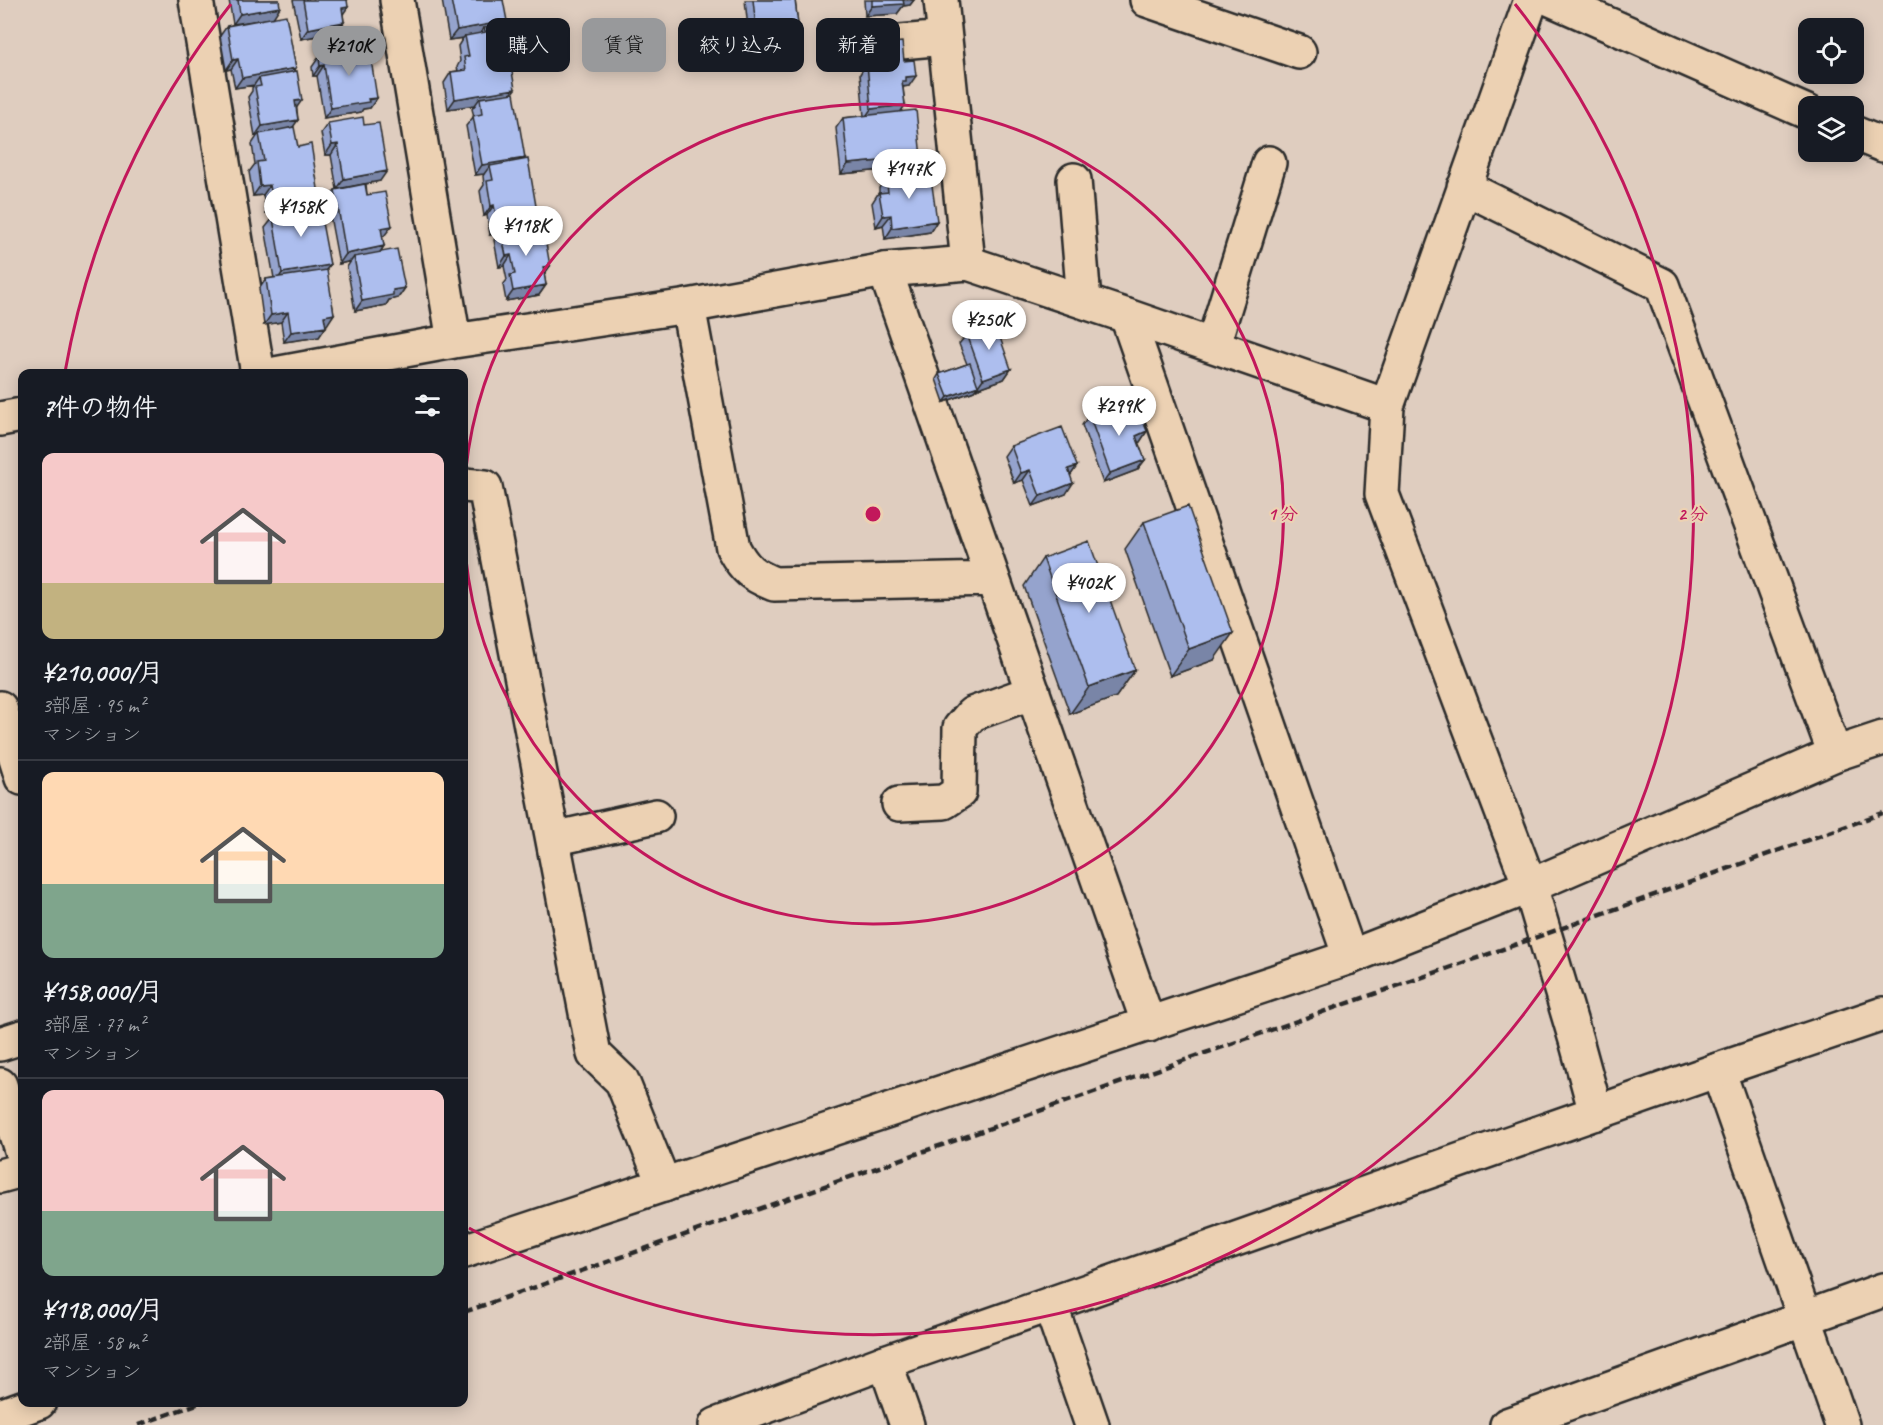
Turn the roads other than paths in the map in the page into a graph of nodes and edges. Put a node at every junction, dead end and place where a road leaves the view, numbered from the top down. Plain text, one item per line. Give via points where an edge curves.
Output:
1 (196, 0) edge
2 (397, 0) edge
3 (941, 0) edge
4 (1147, 0) edge
5 (1531, 0) edge
6 (1553, 0) edge
7 (945, 38) junction
8 (900, 42) edge
9 (1299, 52) dead end
10 (1798, 108) edge
11 (1864, 137) edge
12 (1883, 146) edge
13 (1269, 163) dead end
14 (1074, 180) dead end
15 (1464, 187) junction
16 (968, 263) junction
17 (885, 270) junction
18 (1084, 301) junction
19 (688, 306) junction
20 (1127, 316) junction
21 (454, 341) junction
22 (1213, 345) junction
23 (257, 369) edge
24 (302, 369) edge
25 (1387, 406) junction
26 (18, 416) edge
27 (0, 419) edge
28 (468, 485) edge
29 (993, 579) junction
30 (1033, 692) junction
31 (0, 708) edge
32 (1883, 738) edge
33 (1835, 754) junction
34 (18, 765) edge
35 (899, 804) dead end
36 (656, 816) dead end
37 (553, 839) junction
38 (1530, 886) junction
39 (1350, 957) junction
40 (1883, 1014) edge
41 (1149, 1025) junction
42 (18, 1038) edge
43 (0, 1044) edge
44 (1718, 1070) junction
45 (0, 1085) edge
46 (1596, 1113) junction
47 (18, 1141) edge
48 (18, 1171) edge
49 (0, 1176) edge
50 (664, 1185) junction
51 (468, 1250) edge
52 (1883, 1290) edge
53 (1050, 1304) junction
54 (1804, 1317) junction
55 (885, 1362) junction
56 (25, 1407) edge
57 (0, 1416) edge
58 (716, 1425) edge
59 (907, 1425) edge
60 (1092, 1425) edge
61 (1507, 1425) edge
62 (1842, 1425) edge

1 - 23 street
2 - 21 street
3 - 7 street
4 - 9 street
5 - 15 street
6 - 10 street
7 - 8 street
7 - 16 street
11 - 12 street
13 - 22 street
14 - 18 street
15 - 25 street
15 - 33 street via 1662,285
16 - 17 street
16 - 18 street
17 - 19 street
17 - 29 street
18 - 20 street
19 - 21 street
19 - 29 street via 733,548 755,576 774,584
20 - 22 street
20 - 39 street
21 - 24 street
22 - 25 street
25 - 38 street via 1382,494
26 - 27 street
28 - 37 street via 485,487
29 - 30 street
30 - 35 street via 972,714 960,728 959,792 944,802
30 - 41 street
31 - 34 street
32 - 33 street
33 - 38 street
36 - 37 street
37 - 50 street via 594,1054 622,1081
38 - 39 street
38 - 46 street
39 - 41 street
40 - 44 street
41 - 50 street
42 - 43 street
44 - 46 street
44 - 54 street
45 - 47 street
46 - 53 street
48 - 49 street
50 - 51 street
52 - 54 street
53 - 55 street
53 - 60 street
54 - 61 street
54 - 62 street
55 - 58 street
55 - 59 street
56 - 57 street

